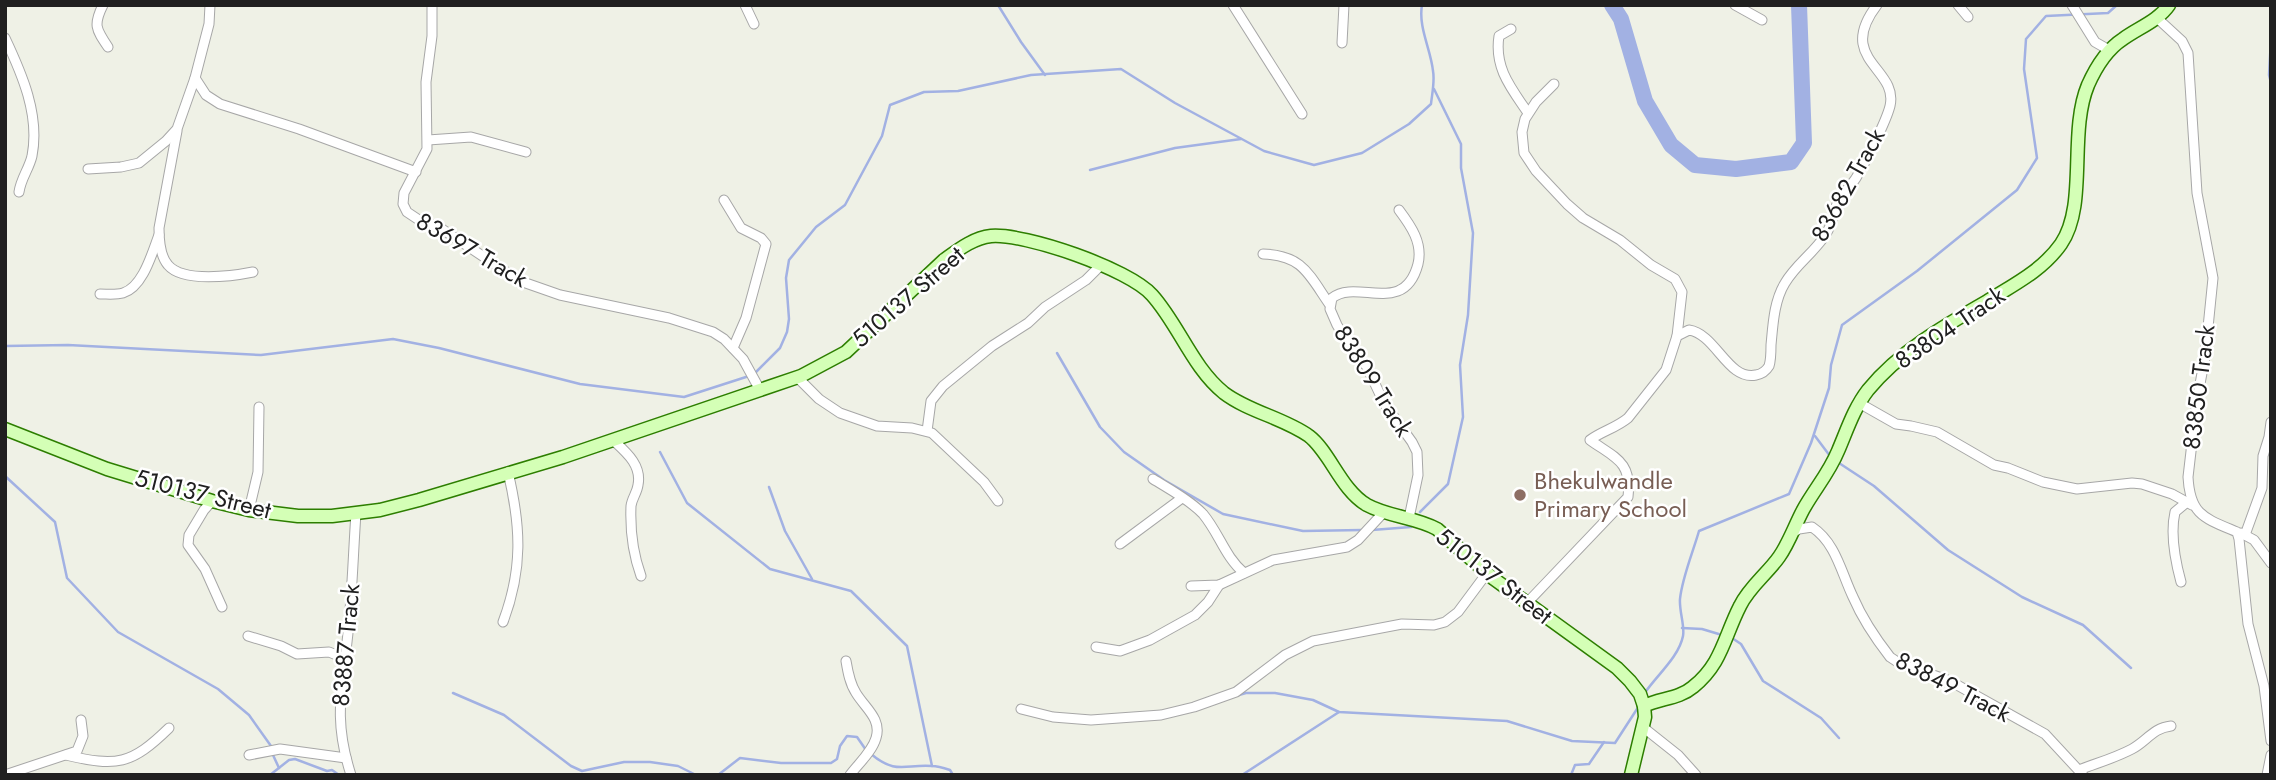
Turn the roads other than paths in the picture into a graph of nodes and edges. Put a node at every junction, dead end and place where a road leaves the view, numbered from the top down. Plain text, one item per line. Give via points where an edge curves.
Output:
1 (103, 5) edge
2 (210, 5) edge
3 (432, 5) edge
4 (745, 5) edge
5 (1233, 5) edge
6 (1344, 5) edge
7 (1735, 5) edge
8 (1877, 5) edge
9 (1958, 5) edge
10 (2073, 5) edge
11 (2169, 5) edge
12 (1968, 17) dead end
13 (2157, 18) junction
14 (1762, 20) dead end
15 (754, 24) dead end
16 (1511, 29) dead end
17 (5, 38) edge
18 (1342, 43) dead end
19 (108, 47) dead end
20 (2109, 50) junction
21 (195, 78) junction
22 (1554, 84) dead end
23 (1528, 113) junction
24 (1302, 114) dead end
25 (177, 129) junction
26 (428, 140) junction
27 (526, 152) dead end
28 (88, 169) dead end
29 (416, 172) junction
30 (19, 192) dead end
31 (724, 201) dead end
32 (1399, 210) dead end
33 (159, 235) junction
34 (1263, 254) dead end
35 (1101, 265) junction
36 (253, 272) dead end
37 (100, 294) dead end
38 (1329, 305) junction
39 (1677, 336) junction
40 (733, 348) junction
41 (797, 377) junction
42 (760, 390) junction
43 (1859, 403) junction
44 (259, 407) dead end
45 (2271, 422) edge
46 (5, 429) edge
47 (928, 431) junction
48 (613, 440) junction
49 (508, 472) junction
50 (1153, 479) dead end
51 (1182, 498) junction
52 (212, 501) junction
53 (998, 501) dead end
54 (2190, 504) junction
55 (1804, 507) junction
56 (249, 510) junction
57 (1384, 512) junction
58 (356, 513) junction
59 (1409, 518) junction
60 (1812, 527) junction
61 (1792, 533) junction
62 (2241, 534) junction
63 (1120, 544) dead end
64 (2271, 563) edge
65 (1244, 573) junction
66 (1487, 573) junction
67 (641, 576) dead end
68 (2181, 582) dead end
69 (1219, 585) junction
70 (1191, 586) dead end
71 (1526, 604) junction
72 (222, 607) dead end
73 (503, 622) dead end
74 (248, 636) dead end
75 (1096, 647) dead end
76 (344, 658) junction
77 (846, 661) dead end
78 (1644, 706) junction
79 (1021, 709) dead end
80 (80, 720) dead end
81 (2171, 726) dead end
82 (169, 728) dead end
83 (1644, 728) junction
84 (2271, 741) edge
85 (66, 755) junction
86 (249, 755) dead end
87 (2271, 755) edge
88 (346, 758) junction
89 (2081, 772) edge
90 (5, 775) edge
91 (351, 775) edge
92 (850, 775) edge
93 (1631, 775) edge
94 (1696, 775) edge
95 (2267, 775) edge

1 - 19 street via 96,26
2 - 21 street
3 - 26 street, 83697 Track via 426,82
4 - 15 street
5 - 24 street
6 - 18 street
7 - 14 street
8 - 39 street, 83682 Track via 1867,20 1863,45 1866,57 1889,89 1890,105 1825,235 1781,290 1769,366 1762,373 1743,374 1698,332 1689,330
9 - 12 street
10 - 20 street via 2095,42
11 - 13 street, 83804 Track
13 - 20 street, 83804 Track
13 - 54 street, 83850 Track via 2188,53 2197,193 2213,278 2188,477
16 - 23 street via 1499,36 1500,68
17 - 30 street via 26,85 33,127 32,155
20 - 43 street, 83804 Track via 2087,87 2079,119 2074,208 2063,241 2043,265 1905,354
21 - 25 street
21 - 29 street via 220,104
22 - 23 street
23 - 39 street via 1522,143 1536,171 1583,218 1675,279 1682,299
25 - 28 street via 139,163
25 - 33 street
26 - 27 street via 471,137
26 - 29 street, 83697 Track
29 - 40 street, 83697 Track via 403,196 407,212 439,227 512,277 560,295 696,326
31 - 40 street via 741,228 766,244
32 - 38 street, 83809 Track via 1414,231 1420,254 1408,283 1383,294 1340,293
33 - 36 street via 164,260 178,273 209,277
33 - 37 street via 133,288
34 - 38 street via 1280,254 1296,261
35 - 41 street, 510137 Street via 1023,239 979,239 944,260 846,352
35 - 47 street via 943,386 931,401
35 - 57 street, 510137 Street via 1148,290 1205,374 1226,394 1308,435 1358,498
38 - 59 street, 83809 Track via 1342,335 1367,367 1384,403 1417,452 1418,475
39 - 71 street via 1666,370 1628,418 1590,440 1624,465 1628,497
40 - 42 street, 83697 Track
41 - 42 street, 510137 Street
41 - 47 street via 840,413 877,426
42 - 48 street, 510137 Street
43 - 54 street via 1896,424 1937,432 1994,465 2043,482 2077,489 2143,484
43 - 55 street, 83804 Track via 1829,471
44 - 56 street via 257,472
45 - 62 street via 2262,488
46 - 52 street, 510137 Street via 87,462
47 - 53 street via 968,465
48 - 49 street, 510137 Street
48 - 67 street via 638,472 631,527
49 - 58 street, 510137 Street via 419,500
49 - 73 street via 519,549 517,575
50 - 51 street
51 - 63 street
51 - 65 street via 1201,512
52 - 56 street, 510137 Street
52 - 72 street via 189,535 188,545
54 - 62 street via 2203,516
54 - 68 street via 2175,512 2174,553
55 - 60 street, 83849 Track
55 - 61 street, 83804 Track
56 - 58 street, 510137 Street via 298,516
57 - 59 street, 510137 Street
57 - 65 street via 1347,547 1285,557
58 - 76 street, 83887 Track
59 - 66 street, 510137 Street via 1437,529
60 - 61 street
60 - 89 street, 83849 Track via 1834,553 1853,599 1890,657 1950,681 2045,734
61 - 78 street, 83804 Track via 1779,557 1746,594 1707,674 1687,692
62 - 64 street via 2260,546
62 - 84 street via 2248,624
65 - 69 street
66 - 71 street, 510137 Street
66 - 79 street via 1445,622 1415,622 1313,641 1285,655 1236,692 1194,707 1161,715 1091,720
69 - 70 street
69 - 75 street via 1195,615 1150,640 1120,651
71 - 78 street, 510137 Street via 1616,668 1630,681
74 - 76 street via 297,654 328,652
76 - 88 street, 83887 Track via 339,717
77 - 92 street via 850,680 873,715 876,730 872,746
78 - 83 street
80 - 85 street via 81,745
81 - 89 street
82 - 85 street via 143,752 116,762
83 - 93 street
83 - 94 street
85 - 90 street
86 - 88 street via 280,749
87 - 95 street
88 - 91 street, 83887 Track

